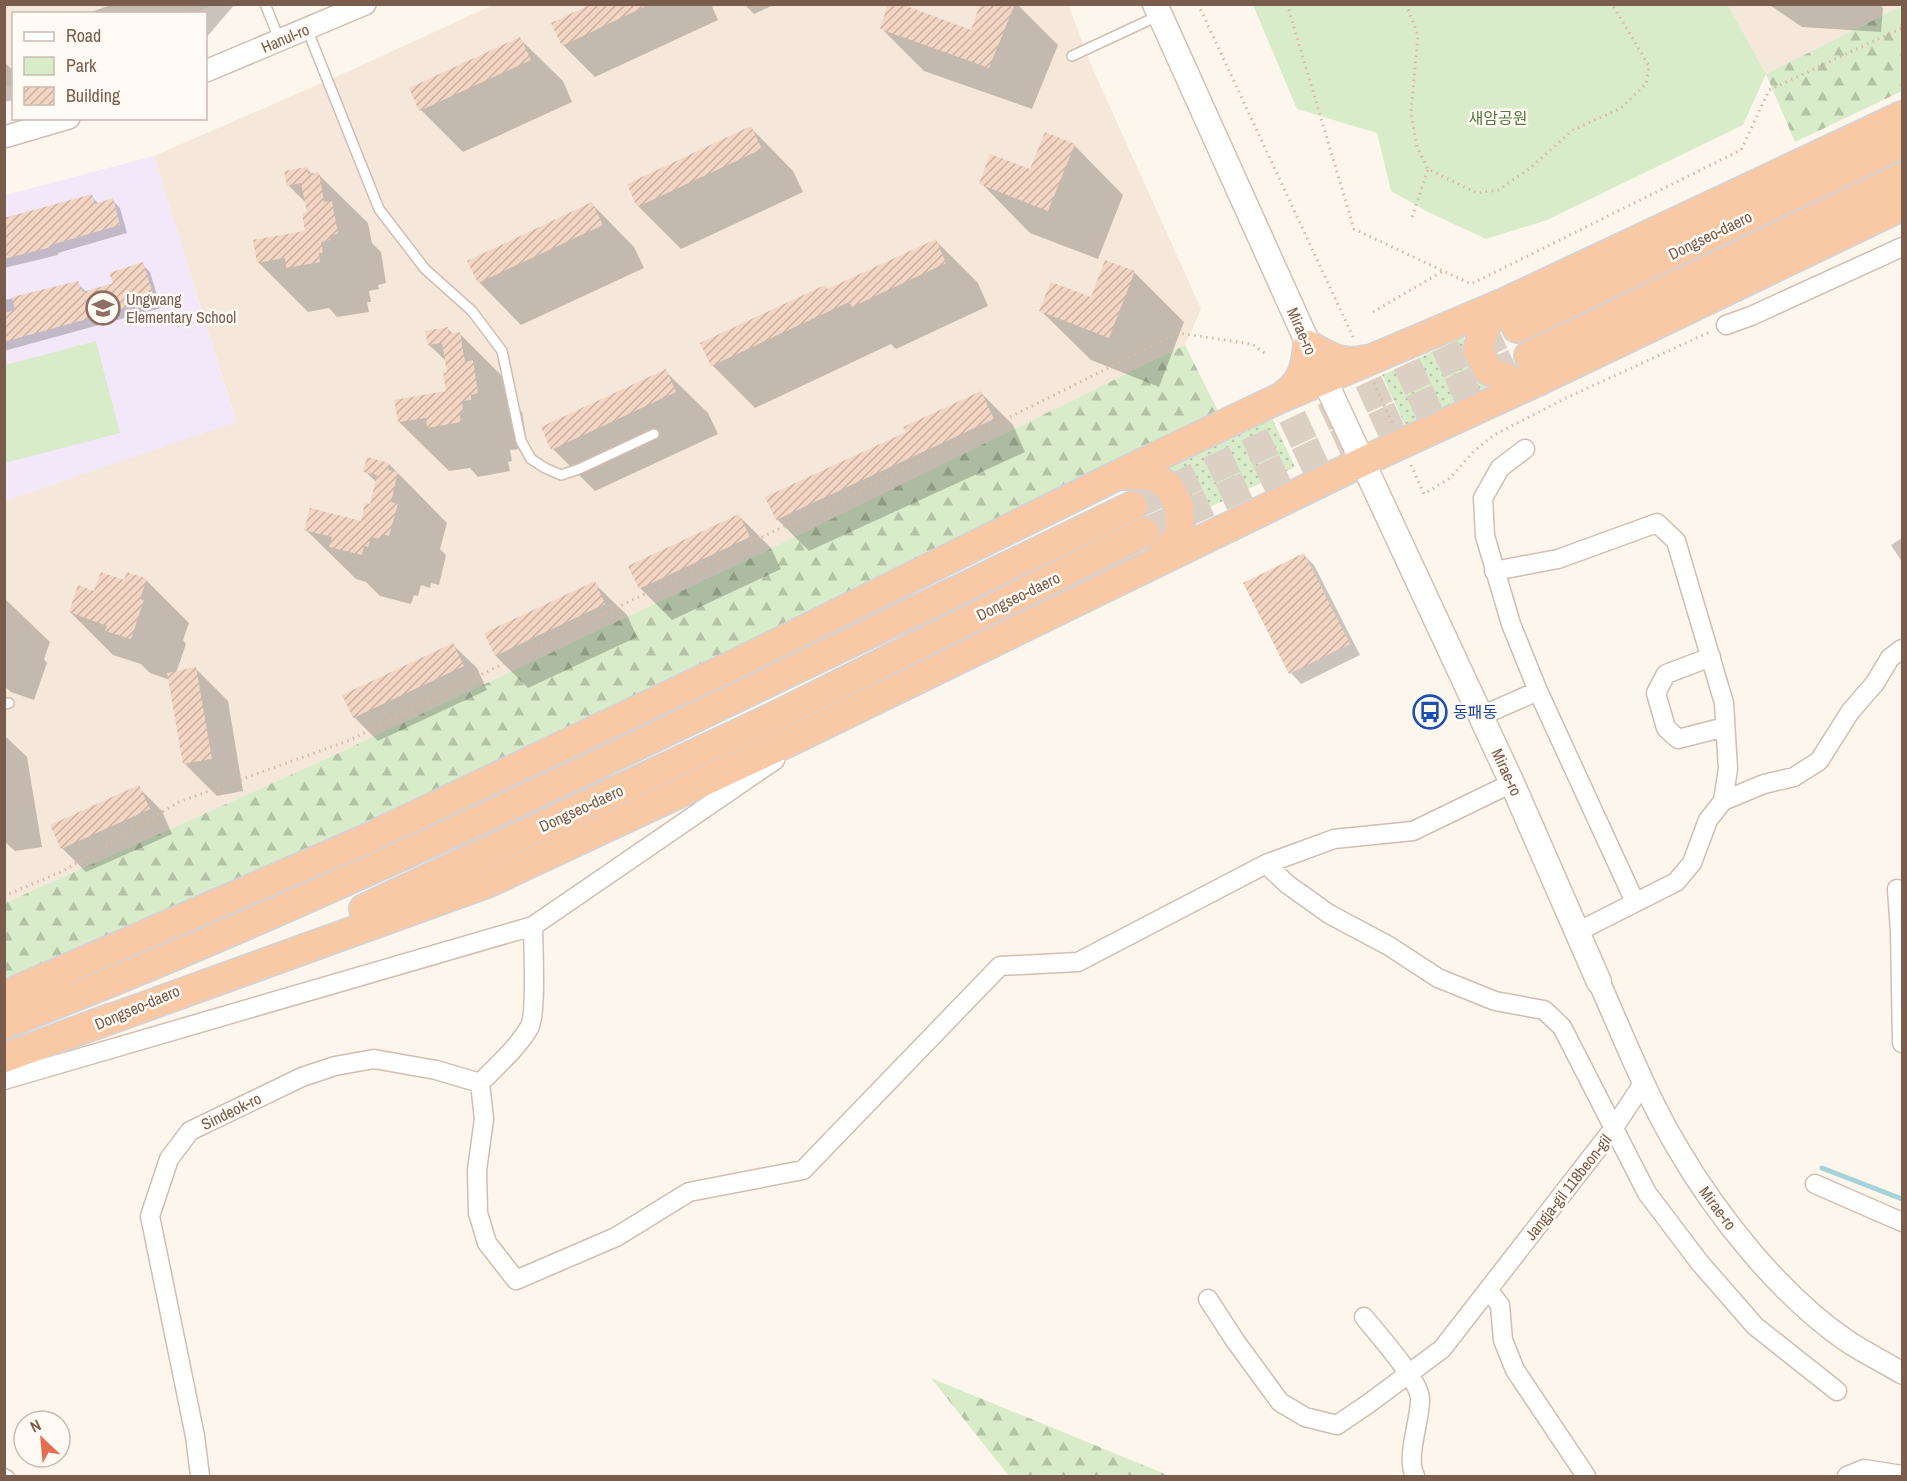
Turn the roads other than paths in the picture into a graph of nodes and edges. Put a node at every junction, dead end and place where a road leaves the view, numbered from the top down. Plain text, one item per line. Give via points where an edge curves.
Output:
1 (265, 4) edge
2 (364, 4) edge
3 (1158, 10) edge
4 (308, 29) junction
5 (280, 41) junction
6 (1072, 56) dead end
7 (207, 71) edge
8 (1902, 116) edge
9 (62, 120) edge
10 (4, 137) edge
11 (1902, 143) edge
12 (1902, 177) edge
13 (1902, 206) edge
14 (1902, 247) edge
15 (1510, 316) junction
16 (1723, 326) road end
17 (1308, 345) junction
18 (1368, 359) junction
19 (1534, 368) junction
20 (1324, 379) junction
21 (1278, 399) junction
22 (654, 434) dead end
23 (1525, 449) dead end
24 (1362, 462) junction
25 (1118, 475) junction
26 (1132, 506) tunnel mouth
27 (1145, 532) tunnel mouth
28 (1158, 561) junction
29 (1494, 571) junction
30 (1902, 649) edge
31 (1711, 657) junction
32 (1538, 691) junction
33 (1481, 716) junction
34 (832, 721) junction
35 (1725, 727) junction
36 (1512, 783) junction
37 (1723, 801) junction
38 (1266, 864) junction
39 (1897, 889) dead end
40 (1635, 902) junction
41 (533, 927) junction
42 (1577, 932) junction
43 (1599, 982) joint
44 (4, 996) edge
45 (4, 1024) edge
46 (94, 1025) junction
47 (1902, 1043) edge
48 (4, 1059) edge
49 (4, 1080) edge
50 (1644, 1082) junction
51 (480, 1083) junction
52 (1613, 1129) junction
53 (1815, 1184) dead end
54 (1902, 1222) edge
55 (1488, 1290) junction
56 (1208, 1299) dead end
57 (1364, 1317) dead end
58 (1408, 1373) junction
59 (1902, 1373) edge
60 (1837, 1391) dead end
61 (4, 1473) edge
62 (1902, 1475) edge
63 (9, 1476) edge
64 (200, 1476) edge
65 (1415, 1476) edge
66 (1587, 1476) edge
67 (1847, 1476) edge

1 - 5 lane
2 - 4 street, Hanul-ro
3 - 6 lane
3 - 17 main road, Mirae-ro
4 - 5 street, Hanul-ro
4 - 22 lane via 379,209 425,268 472,311 502,351 521,441 531,459 561,475
5 - 7 street, Hanul-ro
8 - 15 highway
9 - 10 street
11 - 15 highway, Dongseo-daero
12 - 19 highway, Dongseo-daero
13 - 19 highway
14 - 16 street
15 - 18 highway
15 - 19 highway via 1485,326 1478,350 1488,370 1513,381
17 - 18 highway via 1341,361
17 - 20 main road, Mirae-ro
17 - 21 highway via 1302,378
18 - 20 highway
19 - 24 highway
20 - 21 highway
20 - 24 main road, Mirae-ro
21 - 25 highway
23 - 29 street via 1500,468 1483,498 1485,536
24 - 28 highway
24 - 33 main road, Mirae-ro
25 - 28 highway via 1151,475 1169,487 1179,506 1180,534
25 - 44 highway via 742,661 362,841
26 - 45 highway, Dongseo-daero via 754,691 373,870
27 - 46 highway, Dongseo-daero via 770,719 398,894
28 - 34 highway
29 - 31 street via 1558,559 1658,524 1676,541
29 - 32 street
30 - 37 street via 1890,658 1819,761 1794,777
31 - 35 street via 1724,703
31 - 35 street via 1666,674 1656,693 1666,728 1678,739
32 - 33 street
32 - 40 street
33 - 36 main road, Mirae-ro
34 - 41 street
34 - 46 highway via 488,883
35 - 37 street via 1728,769
36 - 38 street via 1413,831 1334,839
36 - 42 main road, Mirae-ro
37 - 40 street via 1708,820 1692,863 1676,882
38 - 51 street via 1078,962 1000,966 803,1170 689,1192 616,1237 516,1280 487,1243 478,1213 477,1170 484,1119
38 - 52 street via 1329,914 1438,978 1495,1000 1544,1010 1562,1027
39 - 47 street
40 - 42 street
41 - 49 street
41 - 51 street via 531,1026
42 - 43 main road, Mirae-ro
43 - 50 street, Mirae-ro
46 - 48 highway, Dongseo-daero
50 - 52 street, Jangja-gil 118beon-gil
50 - 59 street, Mirae-ro via 1702,1188 1760,1261 1847,1341
51 - 64 street, Sindeok-ro via 374,1059 335,1066 302,1077 190,1131 169,1159 150,1216
52 - 55 street, Jangja-gil 118beon-gil
52 - 60 street via 1647,1193 1700,1263 1755,1326
53 - 54 street
55 - 58 street, Jangja-gil 118beon-gil via 1442,1349
55 - 66 street via 1500,1305 1503,1340 1515,1370
56 - 58 street, Jangja-gil 118beon-gil via 1280,1402 1305,1418 1336,1425
57 - 58 street
58 - 65 street via 1420,1396 1413,1440
61 - 63 lane
62 - 67 street via 1864,1469

